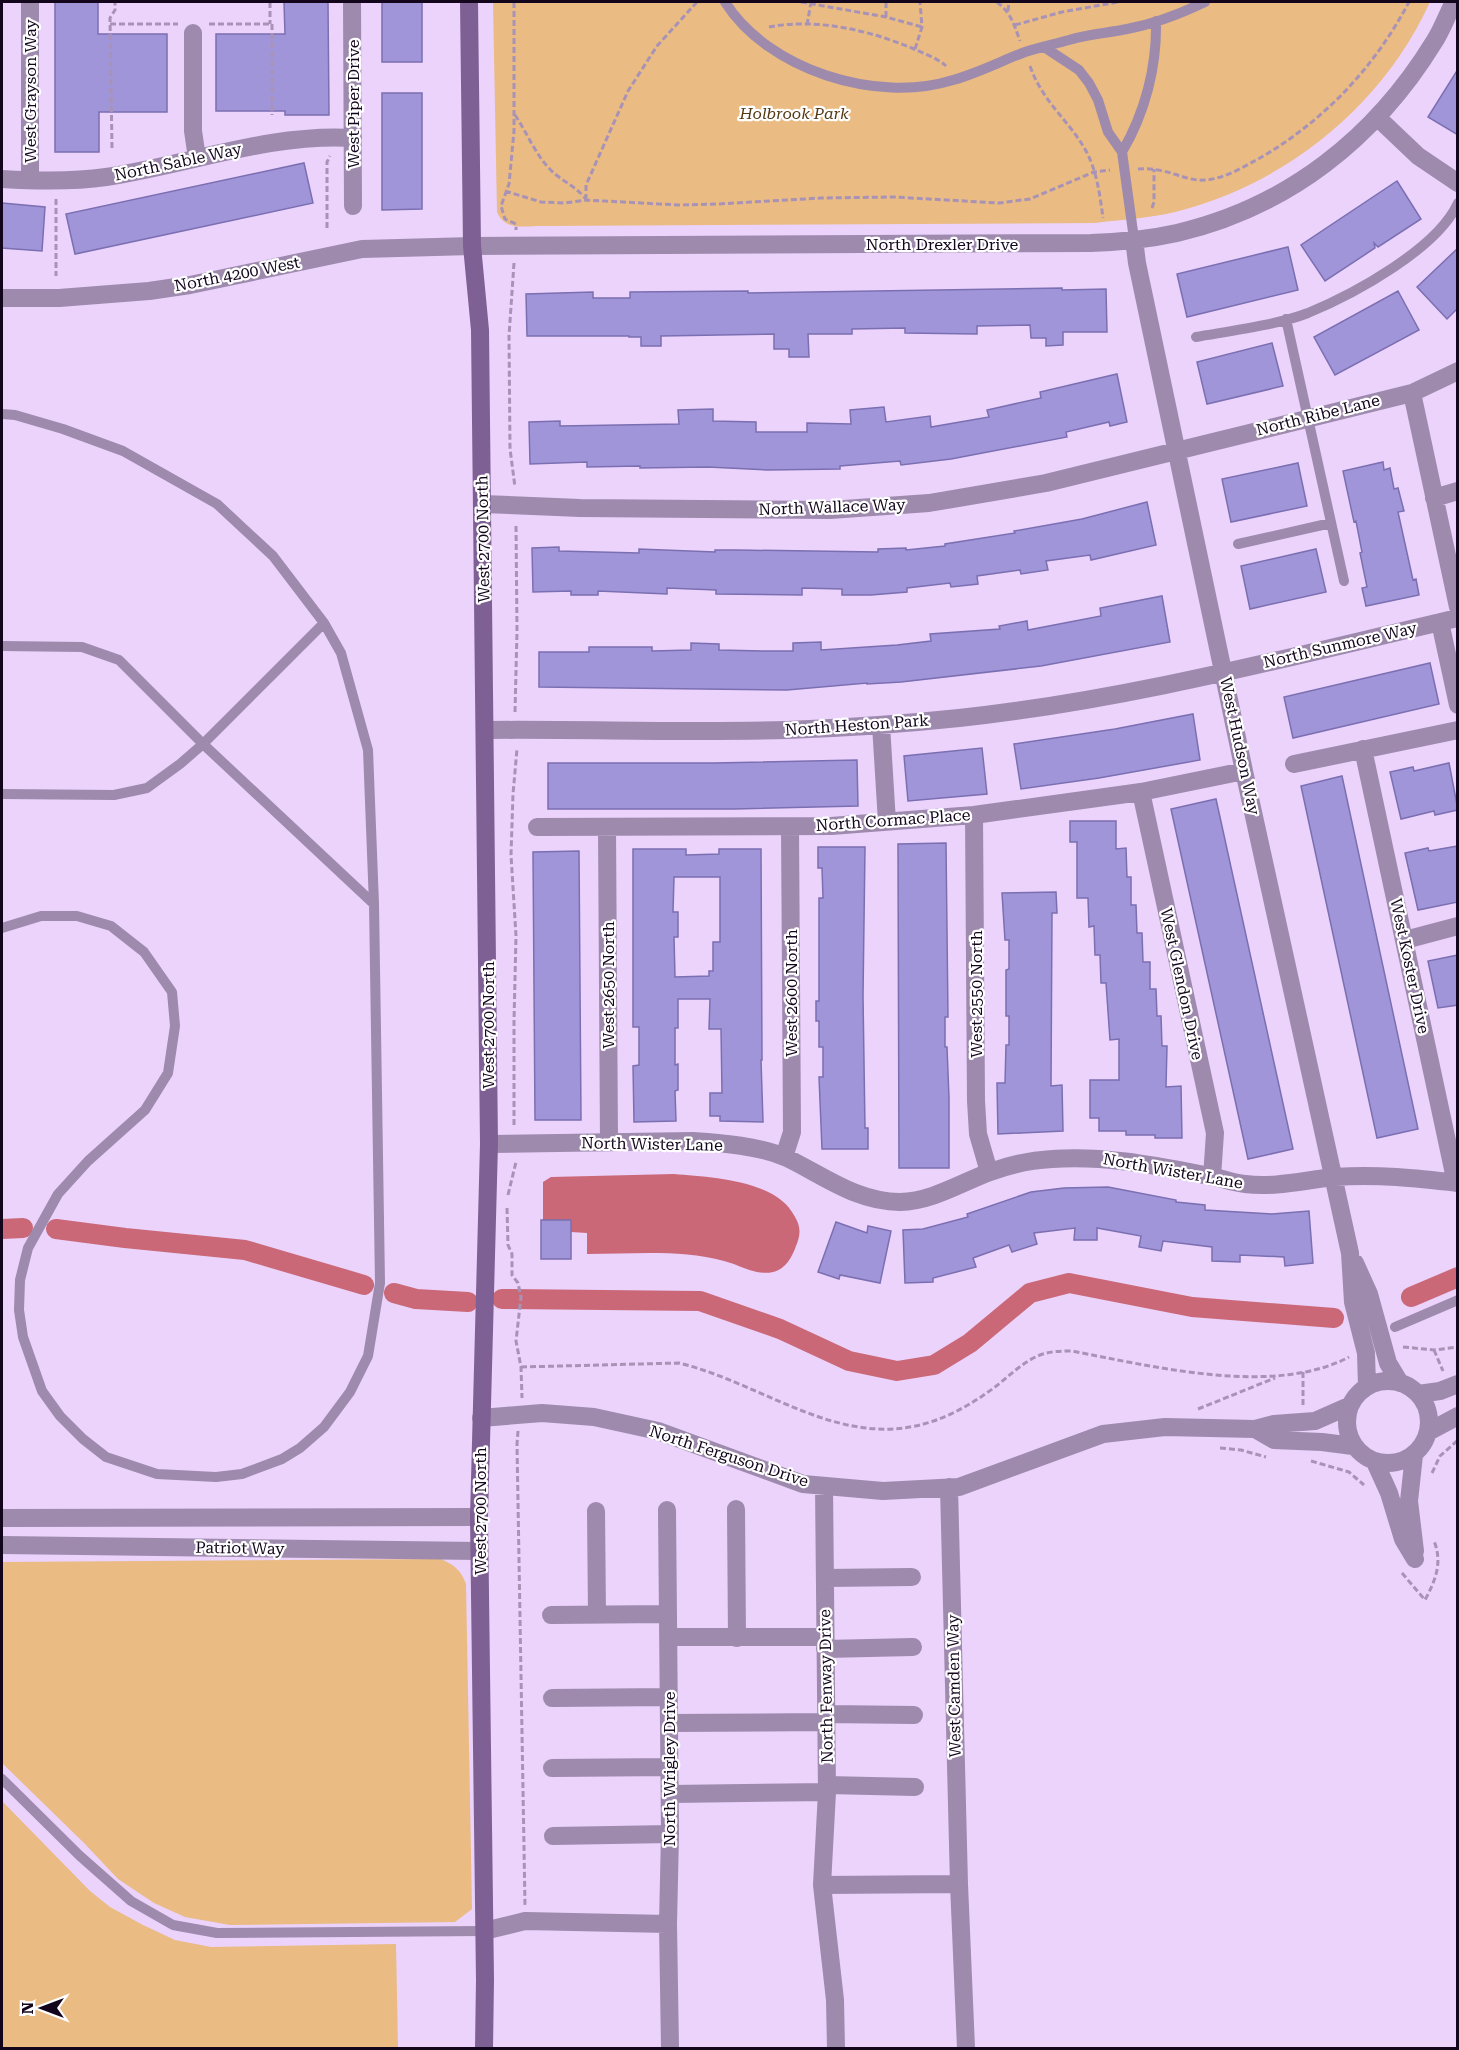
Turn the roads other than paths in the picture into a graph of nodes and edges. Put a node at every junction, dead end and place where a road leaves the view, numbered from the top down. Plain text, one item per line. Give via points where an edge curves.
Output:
1 (30, 2) edge
2 (352, 2) edge
3 (469, 2) edge
4 (725, 2) edge
5 (1205, 2) edge
6 (1454, 2) edge
7 (1156, 21) junction
8 (191, 27) road end
9 (1044, 47) junction
10 (1378, 118) junction
11 (353, 138) junction
12 (1122, 152) junction
13 (197, 158) junction
14 (2, 179) edge
15 (30, 180) junction
16 (1458, 183) edge
17 (1458, 203) edge
18 (353, 206) dead end
19 (1134, 239) junction
20 (472, 246) junction
21 (2, 298) edge
22 (1286, 319) junction
23 (1196, 337) dead end
24 (1458, 371) edge
25 (1412, 393) junction
26 (2, 414) edge
27 (1308, 417) junction
28 (1176, 450) junction
29 (1458, 491) edge
30 (1434, 498) junction
31 (483, 504) junction
32 (1331, 523) junction
33 (1238, 544) dead end
34 (1344, 581) dead end
35 (1458, 607) edge
36 (1449, 620) edge
37 (324, 623) junction
38 (2, 646) edge
39 (1224, 672) junction
40 (1458, 705) edge
41 (881, 725) junction
42 (1458, 729) edge
43 (486, 730) junction
44 (203, 744) junction
45 (1364, 749) junction
46 (1294, 764) dead end
47 (1245, 771) junction
48 (1141, 792) junction
49 (2, 794) edge
50 (974, 815) junction
51 (887, 822) junction
52 (537, 827) dead end
53 (608, 827) junction
54 (790, 827) junction
55 (374, 904) junction
56 (1458, 927) edge
57 (2, 928) edge
58 (1404, 940) junction
59 (609, 1142) junction
60 (489, 1144) junction
61 (784, 1157) junction
62 (989, 1172) junction
63 (1212, 1177) junction
64 (1334, 1177) junction
65 (1457, 1183) edge
66 (1350, 1253) junction
67 (1458, 1300) edge
68 (1395, 1327) dead end
69 (1400, 1383) junction
70 (1458, 1384) edge
71 (1367, 1386) junction
72 (1418, 1394) junction
73 (1349, 1406) junction
74 (1458, 1416) edge
75 (481, 1418) junction
76 (1255, 1430) junction
77 (1428, 1432) junction
78 (1353, 1446) junction
79 (1414, 1455) junction
80 (1375, 1462) junction
81 (824, 1486) junction
82 (948, 1487) junction
83 (736, 1509) dead end
84 (667, 1510) dead end
85 (596, 1511) dead end
86 (479, 1517) junction
87 (2, 1518) edge
88 (2, 1545) edge
89 (479, 1551) junction
90 (912, 1577) dead end
91 (825, 1578) junction
92 (668, 1614) junction
93 (551, 1615) dead end
94 (597, 1615) junction
95 (669, 1637) junction
96 (737, 1638) junction
97 (825, 1643) junction
98 (913, 1647) dead end
99 (669, 1697) junction
100 (552, 1698) dead end
101 (914, 1715) dead end
102 (826, 1718) junction
103 (669, 1724) junction
104 (670, 1767) junction
105 (552, 1768) dead end
106 (2, 1779) edge
107 (915, 1786) dead end
108 (827, 1789) junction
109 (670, 1794) junction
110 (670, 1834) junction
111 (553, 1836) dead end
112 (959, 1884) junction
113 (822, 1885) junction
114 (668, 1924) junction
115 (484, 1930) junction
116 (484, 2049) edge
117 (670, 2049) edge
118 (836, 2049) edge
119 (966, 2049) edge

1 - 15 street, West Grayson Way
2 - 11 street, West Piper Drive
3 - 20 street, West 2700 North
4 - 9 lane via 752,31 791,60 856,83 921,87 957,79
5 - 7 lane
6 - 10 street, North Drexler Drive via 1435,41
7 - 9 lane
7 - 12 lane via 1151,81 1134,132
8 - 13 street
9 - 12 lane via 1079,70 1089,83 1108,132
10 - 16 street via 1418,156
10 - 19 street, North Drexler Drive via 1329,162 1256,205 1177,233
11 - 13 street, North Sable Way via 295,139
11 - 18 street, West Piper Drive
12 - 19 lane
13 - 15 street, North Sable Way via 107,177
14 - 15 street, North Sable Way
17 - 22 lane via 1437,233 1406,259 1354,290
19 - 20 street, North Drexler Drive via 1091,243
19 - 28 street, West Hudson Way
20 - 21 street, North 4200 West via 362,249 190,285 59,298
20 - 31 street, West 2700 North via 480,330
22 - 23 lane
22 - 27 lane
24 - 25 street, North Ribe Lane
25 - 27 street, North Ribe Lane
25 - 30 street
26 - 37 lane via 63,429 123,451 217,504 273,556
27 - 28 street, North Ribe Lane
27 - 32 lane
28 - 31 street, North Wallace Way via 1005,491 875,508 700,510
28 - 39 street, West Hudson Way
29 - 30 street
30 - 35 street
31 - 43 street, West 2700 North
32 - 33 lane
32 - 34 lane
36 - 39 street, North Sunmore Way
36 - 40 street
37 - 44 lane
37 - 55 lane via 341,653 368,750
38 - 44 lane via 82,647 119,660
39 - 41 street, North Heston Park via 1029,709
39 - 47 street, West Hudson Way
41 - 43 street, North Heston Park via 786,730
41 - 51 street
42 - 45 street
43 - 60 street, West 2700 North
44 - 49 lane via 147,788 114,795
44 - 55 lane
45 - 46 street
45 - 58 street, West Koster Drive
47 - 48 street, North Cormac Place
47 - 64 street, West Hudson Way
48 - 50 street, North Cormac Place
48 - 63 street, West Glendon Drive via 1215,1133
50 - 51 street, North Cormac Place
50 - 62 street, West 2550 North via 976,1101 978,1134
51 - 54 street, North Cormac Place
52 - 53 street, North Cormac Place
53 - 54 street, North Cormac Place
53 - 59 street, West 2650 North
54 - 61 street, West 2600 North via 792,1131
55 - 57 lane via 380,1283 368,1356 350,1392 324,1427 300,1448 261,1468 216,1477 157,1474 106,1457 83,1439 42,1391 23,1337 19,1310 20,1280 28,1248 58,1194 145,1110 168,1073 175,1026 171,992 144,952 111,926 77,916 40,916
56 - 58 street
58 - 65 street, West Koster Drive
59 - 60 street, North Wister Lane
59 - 61 street, North Wister Lane via 723,1143
60 - 75 street, West 2700 North
61 - 62 street, North Wister Lane via 853,1193 901,1202 934,1196
62 - 63 street, North Wister Lane via 1050,1159 1097,1158
63 - 64 street, North Wister Lane via 1262,1186
64 - 65 street, North Wister Lane via 1385,1176
64 - 66 street, West Hudson Way
66 - 69 street, West Hudson Way via 1369,1294 1388,1363
66 - 71 street, West Hudson Way via 1353,1302 1366,1353
67 - 68 lane
69 - 71 street via 1380,1381
69 - 72 street
70 - 72 street
71 - 73 street
72 - 77 street via 1426,1405
73 - 76 street, North Ferguson Drive via 1315,1421 1274,1424
73 - 78 street via 1347,1434
74 - 77 street
75 - 81 street, North Ferguson Drive via 542,1413 594,1418 658,1431 803,1484
75 - 86 street, West 2700 North
76 - 78 street, North Ferguson Drive via 1274,1440
76 - 82 street, North Ferguson Drive via 1165,1427 1103,1434 959,1487
77 - 79 street
78 - 80 street
79 - 80 street via 1402,1462
79 - 80 street via 1409,1501 1415,1559 1403,1539
81 - 82 street, North Ferguson Drive via 883,1491
81 - 91 street, North Fenway Drive
82 - 112 street, West Camden Way
83 - 96 street
84 - 92 street, North Wrigley Drive
85 - 94 street
86 - 87 street, Patriot Way
86 - 89 street, West 2700 North
88 - 89 street, Patriot Way
89 - 115 street, West 2700 North
90 - 91 street
91 - 97 street, North Fenway Drive
92 - 94 street
92 - 95 street, North Wrigley Drive
93 - 94 street
95 - 96 street
95 - 99 street, North Wrigley Drive
96 - 97 street
97 - 98 street
97 - 102 street, North Fenway Drive
99 - 100 street
99 - 103 street, North Wrigley Drive
101 - 102 street
102 - 103 street
102 - 108 street, North Fenway Drive
103 - 104 street, North Wrigley Drive
104 - 105 street
104 - 109 street, North Wrigley Drive
106 - 115 lane via 131,1901 173,1925 217,1933
107 - 108 street
108 - 109 street
108 - 113 street, North Fenway Drive
109 - 110 street, North Wrigley Drive
110 - 111 street
110 - 114 street, North Wrigley Drive
112 - 113 street
112 - 119 street, West Camden Way
113 - 118 street, North Fenway Drive via 835,2000
114 - 115 street via 525,1921
114 - 117 street, North Wrigley Drive
115 - 116 street, West 2700 North

